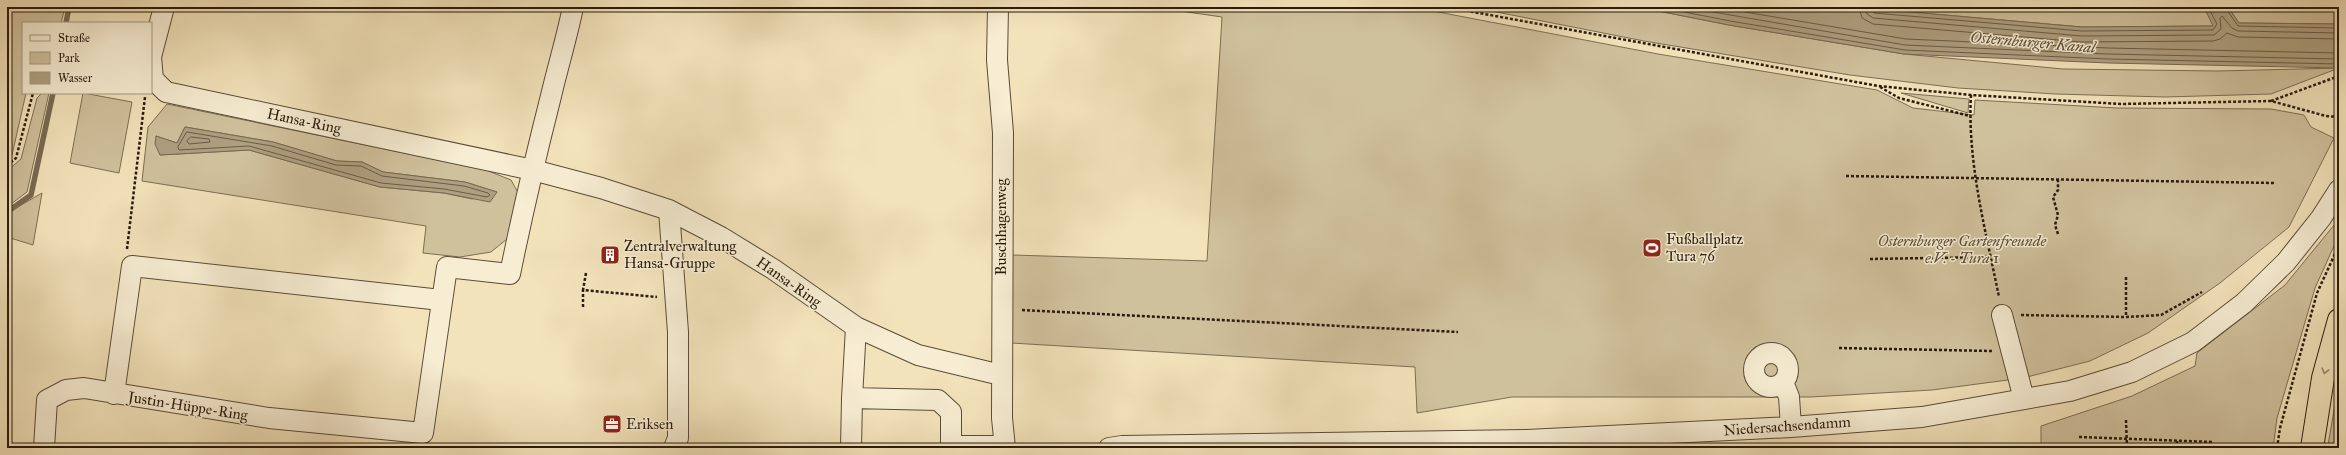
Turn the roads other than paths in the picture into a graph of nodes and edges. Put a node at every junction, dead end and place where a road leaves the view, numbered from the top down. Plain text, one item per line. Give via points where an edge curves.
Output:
1 (164, 7) edge
2 (572, 7) edge
3 (998, 7) edge
4 (152, 53) edge
5 (152, 68) edge
6 (532, 170) junction
7 (2339, 190) edge
8 (669, 210) junction
9 (441, 300) junction
10 (2002, 315) road end
11 (2339, 320) edge
12 (856, 327) junction
13 (1001, 375) junction
14 (1783, 382) dead end
15 (114, 394) junction
16 (852, 398) junction
17 (2024, 399) junction
18 (1792, 427) junction
19 (951, 447) edge
20 (1005, 447) edge
21 (44, 448) edge
22 (674, 448) edge
23 (851, 448) edge
24 (1109, 448) edge
25 (2312, 448) edge

1 - 4 street, Hansa-Ring
2 - 6 street via 566,41
3 - 13 street, Buschhagenweg via 996,60 1003,132
5 - 6 street, Hansa-Ring via 153,79 166,92
6 - 8 street, Hansa-Ring via 601,188
6 - 9 street, Justin-Hüppe-Ring via 510,274 447,267
7 - 17 street, Niedersachsendamm via 2321,218 2286,262 2244,303 2193,342 2132,372 2070,391
8 - 12 street, Hansa-Ring via 721,237 773,269
8 - 22 street via 678,332 678,438
9 - 15 street, Justin-Hüppe-Ring via 132,266
9 - 15 street, Justin-Hüppe-Ring via 423,433 269,418
10 - 17 street
11 -> 25 highway via 2323,378
12 - 13 street, Hansa-Ring via 918,355
12 - 16 street
13 - 20 street, Buschhagenweg
14 - 18 street via 1789,397
15 - 21 street via 84,388 66,390 47,400
16 - 19 street via 938,400 951,412
16 - 23 street
17 - 18 street, Niedersachsendamm via 1922,417
18 - 24 street, Niedersachsendamm via 1527,440
19 - 20 street

